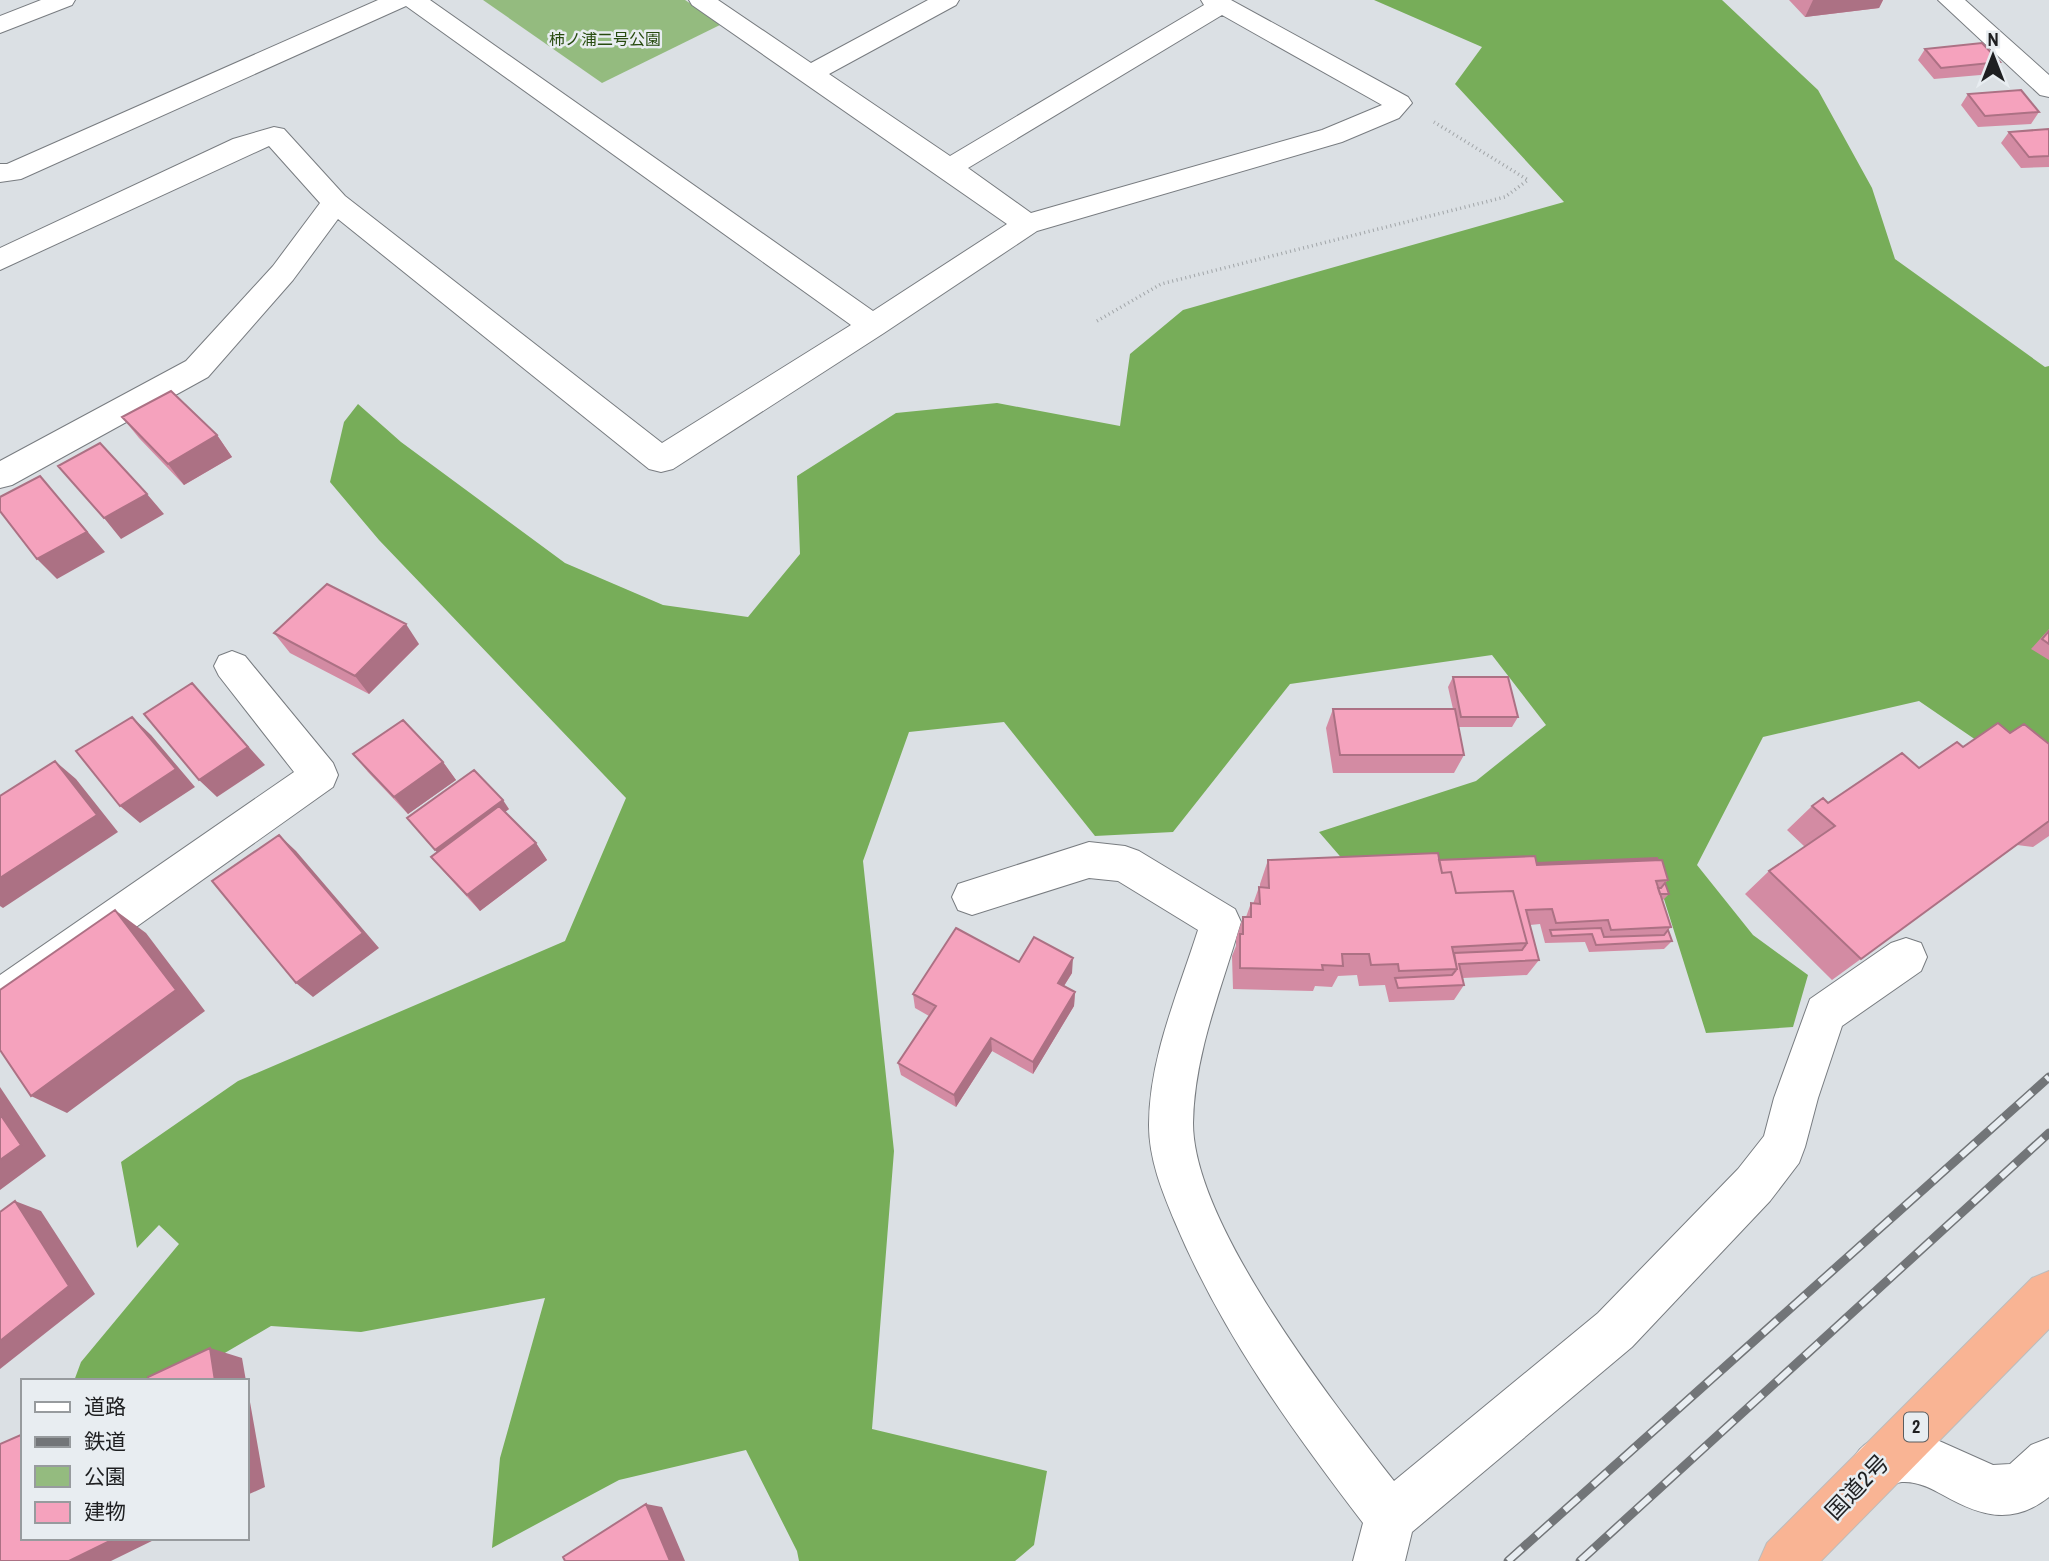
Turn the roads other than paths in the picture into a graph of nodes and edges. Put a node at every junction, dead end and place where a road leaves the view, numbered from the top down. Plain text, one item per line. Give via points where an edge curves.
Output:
1 (63, 0) edge
2 (399, 0) edge
3 (414, 0) edge
4 (701, 0) edge
5 (947, 0) edge
6 (1950, 0) edge
7 (1217, 2) edge
8 (0, 25) edge
9 (810, 74) junction
10 (2049, 89) edge
11 (949, 168) junction
12 (0, 173) edge
13 (335, 202) junction
14 (1027, 224) junction
15 (0, 260) edge
16 (873, 326) junction
17 (0, 476) edge
18 (232, 666) dead end
19 (972, 897) dead end
20 (1906, 957) edge
21 (0, 999) edge
22 (2049, 1295) edge
23 (2049, 1463) edge
24 (1872, 1471) junction
25 (1384, 1539) edge
26 (1785, 1561) edge

1 - 8 street
2 - 12 street via 11,173
3 - 16 street
4 - 9 street
5 - 9 street
6 - 10 street
7 - 11 street
7 - 14 street via 1399,103 1390,112 1332,136
9 - 11 street
11 - 14 street
13 - 15 street via 274,135 243,145
13 - 16 street via 661,460
13 - 17 street via 283,273 197,369
14 - 16 street
18 - 21 street via 318,775
19 - 25 street via 1089,860 1125,864 1222,922 1175,1073 1171,1126 1180,1180 1217,1264
20 - 25 street via 1825,1013 1783,1147 1754,1185 1615,1330
22 - 24 highway, 国道2号 / 2
23 - 24 street via 2035,1479 2012,1491 1982,1489 1921,1458 1892,1456
24 - 26 highway, 国道2号 / 2

